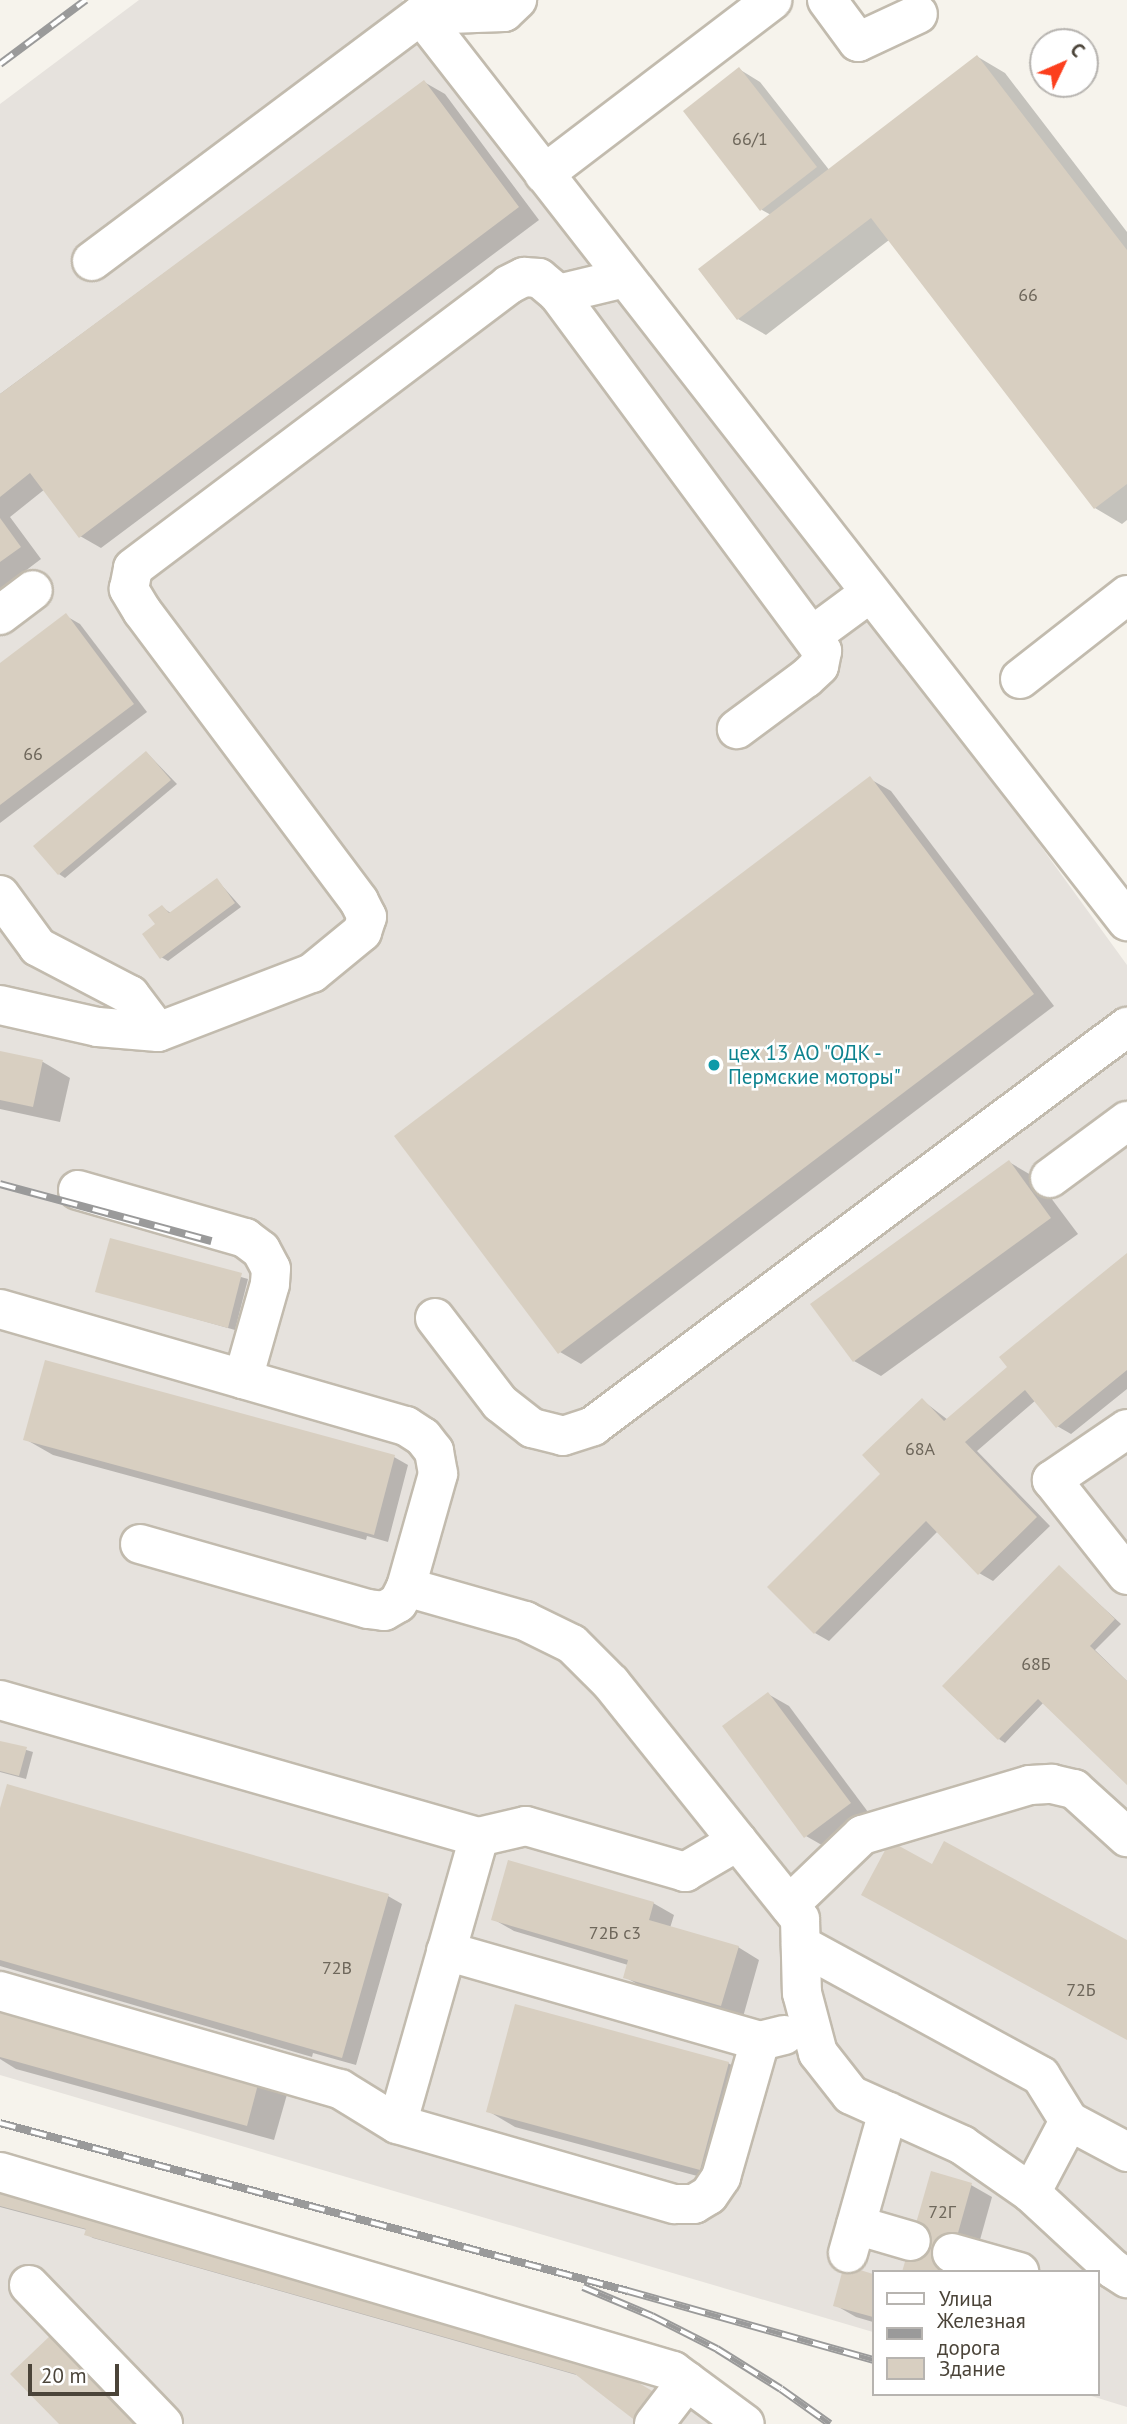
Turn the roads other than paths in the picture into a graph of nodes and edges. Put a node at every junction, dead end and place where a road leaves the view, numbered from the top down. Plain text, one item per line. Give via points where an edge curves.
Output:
1 (517, 0) edge
2 (772, 0) edge
3 (827, 0) edge
4 (421, 15) junction
5 (918, 15) dead end
6 (544, 174) junction
7 (92, 261) dead end
8 (625, 278) junction
9 (558, 294) junction
10 (33, 590) dead end
11 (870, 593) junction
12 (1127, 595) edge
13 (0, 615) edge
14 (813, 635) junction
15 (1020, 680) dead end
16 (737, 729) dead end
17 (0, 895) edge
18 (1127, 921) edge
19 (0, 1005) edge
20 (1127, 1027) edge
21 (158, 1032) junction
22 (1127, 1121) edge
23 (1050, 1178) dead end
24 (78, 1190) dead end
25 (0, 1309) edge
26 (435, 1318) dead end
27 (243, 1379) junction
28 (1127, 1429) edge
29 (141, 1544) dead end
30 (1127, 1575) edge
31 (406, 1587) junction
32 (0, 1700) edge
33 (479, 1837) junction
34 (1127, 1837) edge
35 (738, 1842) junction
36 (789, 1905) junction
37 (801, 1945) junction
38 (446, 1951) junction
39 (0, 1991) edge
40 (811, 2028) junction
41 (760, 2041) junction
42 (888, 2112) junction
43 (1069, 2121) junction
44 (397, 2124) junction
45 (1127, 2152) edge
46 (0, 2172) edge
47 (1031, 2193) junction
48 (911, 2241) dead end
49 (952, 2253) dead end
50 (1012, 2270) edge
51 (1112, 2276) edge
52 (29, 2285) dead end
53 (688, 2381) junction
54 (163, 2424) edge
55 (654, 2424) edge
56 (745, 2424) edge

1 - 4 lane via 504,12
2 - 6 lane
3 - 5 lane via 858,42
4 - 6 lane
4 - 7 lane
6 - 8 lane
8 - 9 lane
8 - 11 lane
9 - 14 lane
9 - 21 lane via 540,278 524,277 508,285 133,568 130,589 142,611 367,917 351,944 312,973
10 - 13 lane
11 - 14 lane
11 - 18 lane
12 - 15 lane
14 - 16 lane via 822,651 819,666
17 - 21 lane via 38,947 130,995
19 - 21 lane via 98,1027
20 - 26 lane via 593,1426 563,1436 532,1428 500,1404
22 - 23 lane
24 - 27 lane via 245,1238 261,1250 271,1269 270,1284
25 - 27 lane
27 - 31 lane via 406,1426 434,1451 438,1474
28 - 30 lane via 1052,1480
29 - 31 lane via 368,1609 384,1611 398,1603
31 - 35 lane via 525,1621 572,1644 611,1683
32 - 33 lane
33 - 35 lane via 526,1826 685,1871
33 - 38 lane
34 - 36 lane via 1074,1789 1030,1785 862,1835
35 - 36 lane
36 - 37 lane via 800,1919
37 - 40 lane via 802,1993
37 - 43 lane via 1041,2076
38 - 41 lane
38 - 44 lane
39 - 44 lane via 340,2089
40 - 41 lane
40 - 42 lane via 818,2053 851,2095
41 - 44 lane via 721,2177 709,2195 694,2204 675,2204
42 - 47 lane via 962,2145
42 - 48 lane via 852,2239
43 - 45 lane
43 - 47 lane
46 - 53 lane via 576,2341 673,2371
47 - 51 lane
49 - 50 lane
52 - 54 lane
53 - 55 lane
53 - 56 lane

